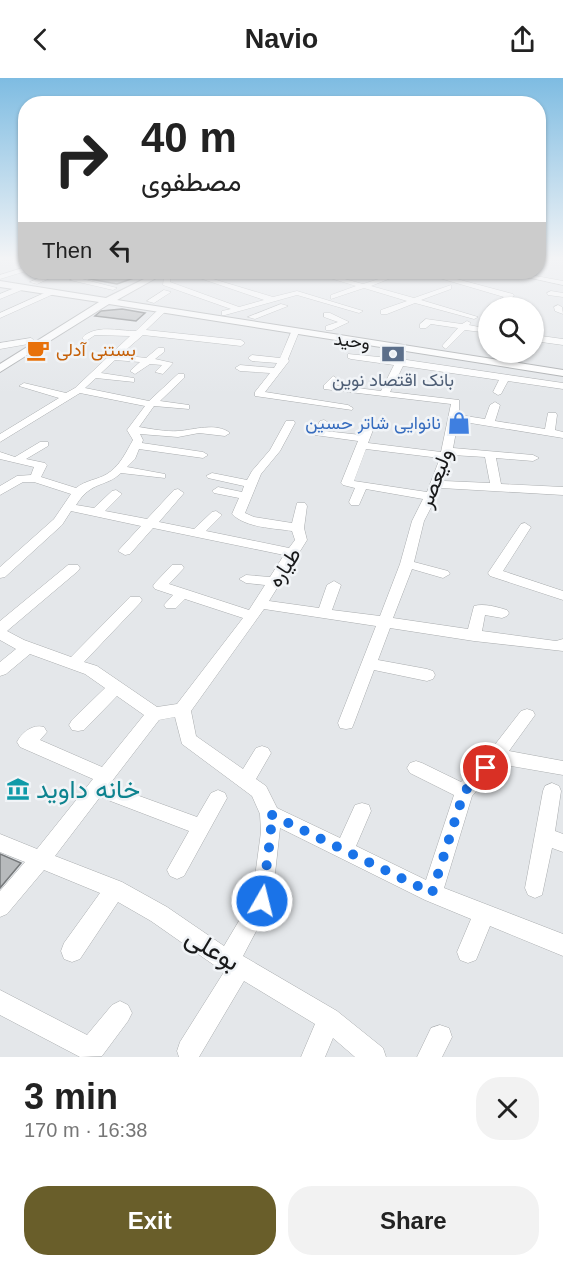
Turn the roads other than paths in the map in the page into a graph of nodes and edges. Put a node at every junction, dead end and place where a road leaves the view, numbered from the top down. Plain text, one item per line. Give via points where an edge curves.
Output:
1 (32, 303) edge
2 (74, 303) edge
3 (97, 303) edge
4 (128, 303) edge
5 (138, 303) edge
6 (166, 303) edge
7 (220, 303) edge
8 (263, 303) edge
9 (291, 303) dead end
10 (330, 303) edge
11 (409, 303) edge
12 (420, 303) edge
13 (136, 306) junction
14 (239, 309) junction
15 (162, 310) junction
16 (84, 311) junction
17 (359, 311) dead end
18 (384, 312) dead end
19 (225, 313) junction
20 (327, 315) dead end
21 (478, 315) edge
22 (0, 316) edge
23 (252, 317) junction
24 (474, 317) junction
25 (423, 326) dead end
26 (461, 327) junction
27 (329, 328) junction
28 (478, 329) edge
29 (295, 332) junction
30 (140, 333) junction
31 (86, 338) dead end
32 (31, 341) junction
33 (363, 342) junction
34 (241, 343) dead end
35 (0, 346) edge
36 (161, 350) dead end
37 (22, 351) junction
38 (449, 351) junction
39 (114, 357) junction
40 (252, 358) dead end
41 (0, 360) edge
42 (146, 361) junction
43 (285, 361) junction
44 (400, 362) junction
45 (563, 365) edge
46 (240, 368) dead end
47 (0, 369) edge
48 (448, 369) junction
49 (160, 372) dead end
50 (274, 373) junction
51 (563, 373) edge
52 (95, 375) junction
53 (181, 376) dead end
54 (285, 376) dead end
55 (505, 377) junction
56 (333, 379) dead end
57 (444, 379) dead end
58 (540, 382) junction
59 (24, 386) dead end
60 (563, 386) edge
61 (78, 390) junction
62 (498, 392) dead end
63 (384, 394) junction
64 (534, 396) dead end
65 (69, 397) junction
66 (151, 403) junction
67 (495, 405) dead end
68 (186, 407) dead end
69 (348, 408) dead end
70 (552, 415) dead end
71 (453, 417) junction
72 (290, 423) dead end
73 (324, 423) dead end
74 (489, 423) junction
75 (132, 430) junction
76 (549, 432) junction
77 (225, 433) dead end
78 (563, 435) edge
79 (364, 438) junction
80 (0, 439) edge
81 (44, 444) dead end
82 (135, 445) junction
83 (447, 453) junction
84 (203, 454) dead end
85 (0, 455) edge
86 (490, 455) junction
87 (533, 458) dead end
88 (16, 461) junction
89 (118, 469) junction
90 (161, 476) dead end
91 (212, 476) dead end
92 (35, 479) junction
93 (437, 484) junction
94 (361, 486) junction
95 (496, 487) junction
96 (248, 490) junction
97 (0, 491) edge
98 (218, 491) dead end
99 (563, 491) edge
100 (78, 492) junction
101 (178, 493) dead end
102 (116, 494) dead end
103 (429, 496) junction
104 (356, 502) dead end
105 (301, 506) dead end
106 (69, 507) junction
107 (96, 513) junction
108 (216, 515) dead end
109 (148, 524) junction
110 (525, 527) dead end
111 (298, 528) junction
112 (197, 533) junction
113 (125, 550) dead end
114 (292, 553) junction
115 (407, 564) junction
116 (73, 568) dead end
117 (177, 568) dead end
118 (0, 574) edge
119 (443, 574) dead end
120 (246, 579) dead end
121 (274, 582) junction
122 (334, 585) dead end
123 (183, 593) junction
124 (563, 596) edge
125 (135, 600) dead end
126 (171, 605) dead end
127 (256, 610) junction
128 (324, 613) junction
129 (502, 613) dead end
130 (385, 621) junction
131 (0, 631) edge
132 (474, 636) junction
133 (563, 644) edge
134 (28, 647) junction
135 (73, 664) junction
136 (369, 664) junction
137 (0, 670) edge
138 (427, 675) dead end
139 (116, 687) junction
140 (182, 710) junction
141 (154, 714) junction
142 (527, 715) dead end
143 (346, 723) dead end
144 (78, 725) dead end
145 (38, 732) dead end
146 (262, 753) dead end
147 (496, 756) junction
148 (416, 768) dead end
149 (563, 768) edge
150 (245, 781) junction
151 (100, 782) junction
152 (552, 791) dead end
153 (464, 792) junction
154 (218, 798) dead end
155 (362, 812) dead end
156 (270, 814) junction
157 (201, 827) junction
158 (544, 836) junction
159 (0, 843) edge
160 (563, 843) edge
161 (344, 850) junction
162 (40, 859) junction
163 (177, 870) dead end
164 (535, 888) dead end
165 (115, 889) junction
166 (432, 893) junction
167 (0, 908) edge
168 (484, 914) junction
169 (563, 945) edge
170 (72, 951) dead end
171 (468, 952) dead end
172 (234, 964) junction
173 (0, 1002) edge
174 (120, 1013) dead end
175 (329, 1019) junction
176 (189, 1051) dead end
177 (313, 1057) edge
178 (374, 1057) edge

1 - 22 street
2 - 16 main road
3 - 16 main road
4 - 13 main road, وحید
5 - 13 main road
6 - 19 main road, وحید
7 - 14 street
8 - 14 street
9 - 23 street
10 - 17 street
11 - 18 street
12 - 24 street
13 - 15 main road, وحید
13 - 16 main road
14 - 19 street
15 - 29 main road, وحید
15 - 30 street
16 - 32 main road
16 - 37 main road
19 - 23 main road, وحید
20 - 27 street via 345,322
21 - 24 street
23 - 27 main road, وحید
24 - 26 street
25 - 26 street via 429,321
26 - 28 street
26 - 38 street
27 - 38 main road, وحید
29 - 33 main road, وحید
29 - 43 street
30 - 31 street via 93,332
30 - 34 street via 166,332
30 - 39 street
32 - 35 street
32 - 37 main road
33 - 38 main road, وحید
33 - 44 street via 350,358
36 - 42 street
37 - 41 main road
37 - 47 main road
38 - 45 main road, وحید
38 - 48 street
38 - 51 main road, وحید via 465,358
39 - 42 street
39 - 52 street
40 - 43 street
42 - 49 street via 169,363
42 - 52 street via 133,376
43 - 50 street
44 - 48 street
44 - 63 street
46 - 50 street
48 - 55 street
48 - 57 street
50 - 54 street
50 - 69 street via 258,394
52 - 61 street
53 - 66 street
55 - 58 street
55 - 62 street
56 - 63 street via 327,387
58 - 60 street
58 - 64 street
59 - 65 street
61 - 65 street
61 - 66 street
63 - 71 street via 431,396 456,402
65 - 80 street
66 - 68 street
66 - 75 street
67 - 74 street
70 - 76 street
71 - 74 street
71 - 83 street, ولیعصر
72 - 96 street
73 - 79 street via 319,433
74 - 76 street
75 - 77 street
75 - 82 street via 138,440
76 - 78 street
79 - 83 street
79 - 94 street via 347,483
81 - 88 street
82 - 84 street
82 - 89 street via 129,459
83 - 86 street
83 - 93 street, ولیعصر
85 - 88 street
86 - 87 street
86 - 95 street
88 - 92 street via 41,465
89 - 90 street
89 - 100 street
91 - 96 street
92 - 97 street via 21,478
92 - 100 street
93 - 95 street
93 - 103 street, ولیعصر
94 - 103 street
94 - 104 street
95 - 99 street
96 - 98 street
96 - 111 street, طیاره via 238,514 250,520
100 - 106 street
101 - 109 street
102 - 107 street
103 - 115 street, ولیعصر
105 - 111 street
106 - 107 street
106 - 118 street via 58,522
107 - 109 street
108 - 112 street
109 - 112 street
109 - 113 street
110 - 124 street via 495,573
111 - 114 street, طیاره via 301,540
112 - 114 street via 259,540
114 - 121 street, طیاره
115 - 119 street
115 - 130 street, ولیعصر
116 - 131 street
117 - 123 street via 160,586
120 - 121 street
121 - 127 street, طیاره
122 - 128 street
123 - 126 street
123 - 127 street
125 - 135 street
127 - 128 street
127 - 140 street, طیاره
128 - 130 street
129 - 132 street via 479,609
130 - 132 street
130 - 136 street, ولیعصر
131 - 134 street
132 - 133 street via 559,648
134 - 135 street
134 - 137 street
135 - 139 street via 91,670
136 - 138 street
136 - 143 street, ولیعصر
139 - 141 street
139 - 144 street
140 - 141 street
140 - 150 street via 188,739
141 - 151 street
142 - 147 street
145 - 151 street via 26,742
146 - 150 street
147 - 149 street
147 - 153 street
148 - 153 street
150 - 156 street via 259,791
151 - 157 street
151 - 162 street
152 - 158 street
153 - 166 street
154 - 157 street
155 - 161 street
156 - 161 street
156 - 172 street via 262,901
157 - 163 street
158 - 160 street
158 - 164 street
159 - 162 street, بوعلی
161 - 166 street
162 - 165 street, بوعلی
162 - 167 street
165 - 170 street
165 - 172 street, بوعلی
166 - 168 street
168 - 169 street
168 - 171 street
172 - 175 street, بوعلی
172 - 176 street
173 - 174 street via 85,1047 93,1047
175 - 177 street
175 - 178 street, بوعلی

